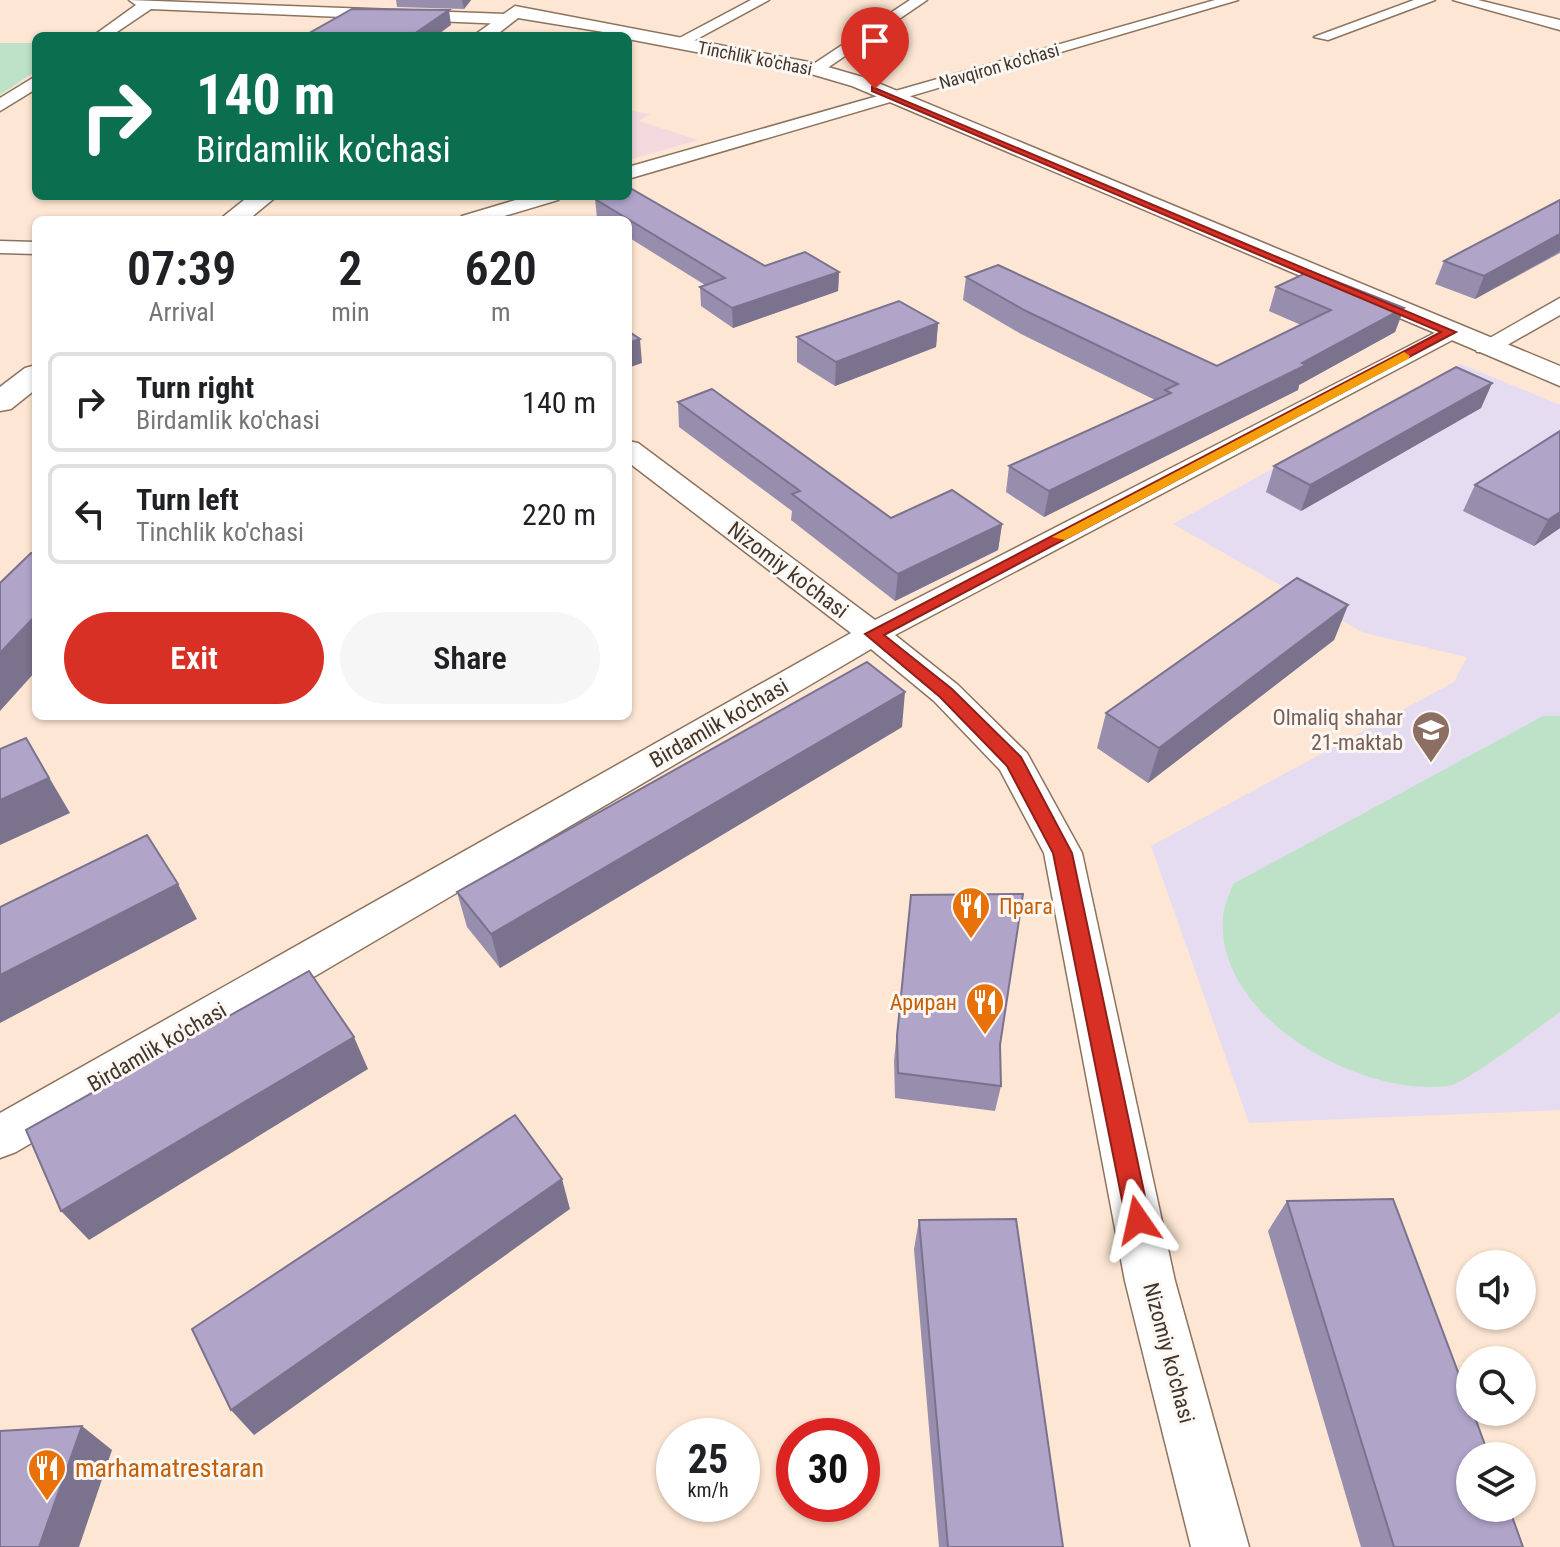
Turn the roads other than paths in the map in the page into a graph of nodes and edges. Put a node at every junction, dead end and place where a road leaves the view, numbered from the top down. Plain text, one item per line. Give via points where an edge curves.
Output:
1 (730, 0) edge
2 (920, 0) edge
3 (1231, 0) edge
4 (1428, 0) edge
5 (1460, 0) edge
6 (146, 1) edge
7 (759, 2) edge
8 (517, 11) edge
9 (1560, 25) edge
10 (106, 32) edge
11 (488, 32) edge
12 (623, 32) edge
13 (632, 34) edge
14 (1322, 37) dead end
15 (678, 43) junction
16 (814, 69) junction
17 (32, 84) edge
18 (892, 96) junction
19 (0, 106) edge
20 (632, 172) edge
21 (260, 200) edge
22 (537, 200) edge
23 (238, 216) edge
24 (483, 216) edge
25 (0, 247) edge
26 (32, 248) edge
27 (1560, 305) edge
28 (1450, 332) junction
29 (1486, 347) junction
30 (32, 377) edge
31 (1560, 377) edge
32 (0, 402) edge
33 (632, 452) edge
34 (873, 634) junction
35 (0, 1137) edge
36 (1220, 1547) edge

1 - 7 street
2 - 16 street
3 - 18 street, Navqiron ko'chasi
4 - 14 street
5 - 9 street
6 - 8 street
6 - 10 street
7 - 15 street
8 - 11 main road
8 - 12 main road, Tinchlik ko'chasi
13 - 15 main road, Tinchlik ko'chasi
15 - 16 main road, Tinchlik ko'chasi
16 - 18 main road, Tinchlik ko'chasi
17 - 19 street
18 - 20 street, Navqiron ko'chasi
18 - 28 main road, Tinchlik ko'chasi
21 - 23 main road
22 - 24 street
25 - 26 street
27 - 29 street
28 - 29 main road, Tinchlik ko'chasi
28 - 34 street, Birdamlik ko'chasi
29 - 31 main road, Tinchlik ko'chasi
30 - 32 main road
33 - 34 street, Nizomiy ko'chasi
34 - 35 street, Birdamlik ko'chasi
34 - 36 street, Nizomiy ko'chasi via 946,693 1014,762 1063,853 1150,1281

